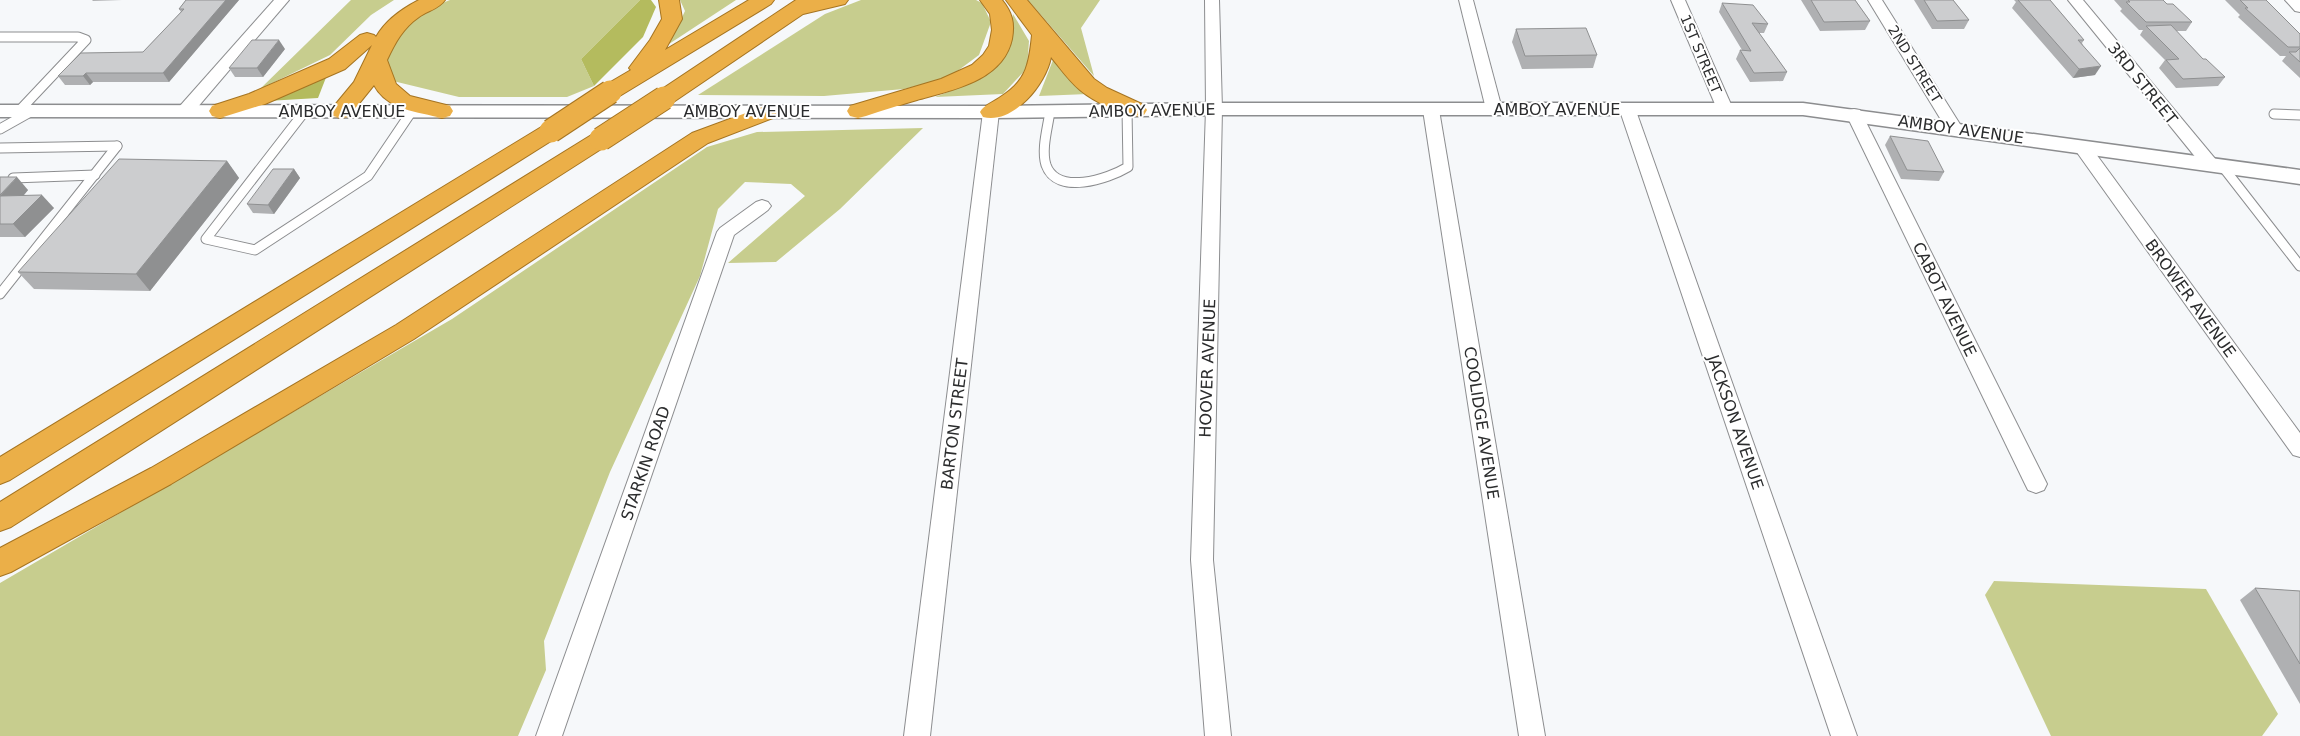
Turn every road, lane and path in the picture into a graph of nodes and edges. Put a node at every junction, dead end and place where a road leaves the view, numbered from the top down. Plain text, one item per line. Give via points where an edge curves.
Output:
1 (282, 0) edge
2 (413, 0) edge
3 (435, 0) edge
4 (669, 0) edge
5 (764, 0) edge
6 (838, 0) edge
7 (990, 0) edge
8 (1016, 0) edge
9 (1212, 0) edge
10 (1466, 0) edge
11 (1678, 0) edge
12 (1875, 0) edge
13 (2075, 0) edge
14 (2292, 0) edge
15 (802, 5) edge
16 (2300, 8) edge
17 (1043, 36) junction
18 (0, 37) edge
19 (371, 49) junction
20 (630, 81) junction
21 (414, 108) junction
22 (1627, 108) junction
23 (1214, 109) junction
24 (1725, 109) junction
25 (1132, 110) junction
26 (1432, 110) junction
27 (1494, 110) junction
28 (17, 111) edge
29 (185, 111) junction
30 (220, 111) junction
31 (324, 111) junction
32 (442, 111) joint
33 (770, 111) junction
34 (858, 111) junction
35 (1050, 111) junction
36 (991, 112) junction
37 (1854, 114) junction
38 (2274, 114) dead end
39 (2300, 116) edge
40 (0, 129) edge
41 (1955, 129) junction
42 (2082, 147) junction
43 (0, 148) edge
44 (2217, 166) junction
45 (94, 175) junction
46 (2300, 177) edge
47 (13, 178) edge
48 (762, 206) dead end
49 (2300, 266) edge
50 (0, 294) edge
51 (2300, 449) edge
52 (0, 472) edge
53 (2036, 484) dead end
54 (0, 518) edge
55 (0, 563) edge
56 (549, 736) edge
57 (918, 736) edge
58 (1218, 736) edge
59 (1532, 736) edge
60 (1844, 736) edge

1 - 29 street
2 - 19 highway via 397,9
3 - 19 highway via 412,12
4 - 20 highway via 672,19 660,42
5 - 20 highway
6 - 15 highway
7 - 34 highway via 1004,23 1003,34 1000,45 980,69 946,86
8 - 17 highway
9 - 23 street, HOOVER AVENUE
10 - 27 street
11 - 24 street, 1ST STREET
12 - 41 street, 2ND STREET
13 - 44 street, 3RD STREET
14 - 16 street
15 - 54 highway, bridge via 601,139
17 - 25 highway via 1086,84
17 - 36 highway via 1040,63 1029,85
18 - 28 lane via 78,37 86,40
19 - 21 highway via 386,87
19 - 30 highway via 257,99
19 - 31 highway via 343,74
20 - 52 highway, bridge
21 - 31 street, AMBOY AVENUE
21 - 31 lane via 368,176 255,250 206,239
21 - 32 highway
22 - 24 street, AMBOY AVENUE
22 - 27 street, AMBOY AVENUE
22 - 60 street, JACKSON AVENUE
23 - 25 street, AMBOY AVENUE
23 - 26 street, AMBOY AVENUE
23 - 58 street, HOOVER AVENUE via 1202,560
24 - 37 street, AMBOY AVENUE via 1803,109
25 - 35 street, AMBOY AVENUE
25 - 35 lane via 1128,167 1094,182 1060,180 1050,173 1046,164
26 - 27 street, AMBOY AVENUE
26 - 59 street, COOLIDGE AVENUE
28 - 29 street, AMBOY AVENUE
28 - 40 lane
29 - 30 street, AMBOY AVENUE
30 - 31 street, AMBOY AVENUE
32 - 33 street, AMBOY AVENUE
33 - 34 street, AMBOY AVENUE
33 - 55 highway via 700,138 405,332 161,476
34 - 36 street, AMBOY AVENUE
35 - 36 street, AMBOY AVENUE
36 - 57 street, BARTON STREET
37 - 41 street, AMBOY AVENUE
37 - 53 street, CABOT AVENUE
38 - 39 lane
41 - 42 street, AMBOY AVENUE
42 - 44 street, AMBOY AVENUE
42 - 51 street, BROWER AVENUE
43 - 45 lane via 117,146
44 - 46 street, AMBOY AVENUE
44 - 49 lane
45 - 47 lane
45 - 50 lane
48 - 56 street, STARKIN ROAD via 726,232

